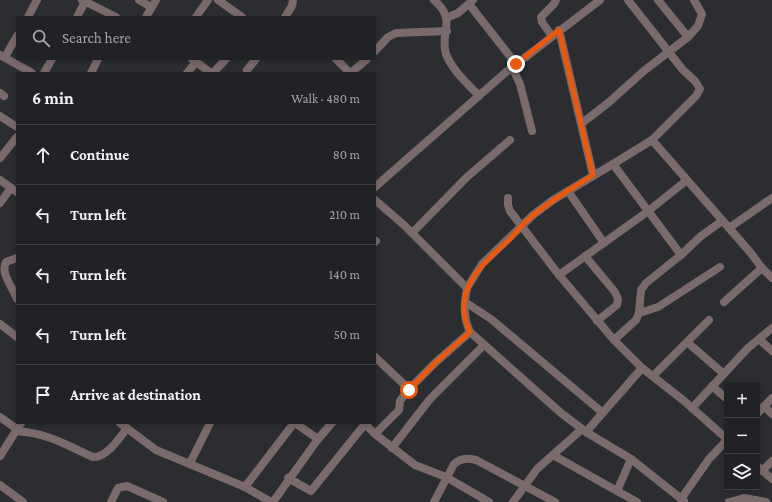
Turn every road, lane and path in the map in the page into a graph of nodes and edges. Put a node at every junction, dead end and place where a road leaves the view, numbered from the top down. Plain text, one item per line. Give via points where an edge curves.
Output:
1 (37, 0) edge
2 (139, 0) edge
3 (208, 0) edge
4 (218, 0) edge
5 (293, 0) edge
6 (434, 0) edge
7 (556, 0) edge
8 (600, 0) edge
9 (628, 0) edge
10 (658, 0) edge
11 (694, 0) edge
12 (84, 1) edge
13 (471, 2) edge
14 (154, 4) edge
15 (230, 14) edge
16 (29, 16) edge
17 (77, 16) edge
18 (114, 16) edge
19 (147, 16) edge
20 (197, 16) edge
21 (288, 16) edge
22 (446, 18) junction
23 (559, 30) junction
24 (447, 31) junction
25 (552, 36) junction
26 (16, 37) edge
27 (688, 37) junction
28 (376, 50) edge
29 (668, 51) junction
30 (2, 56) edge
31 (51, 60) edge
32 (97, 60) edge
33 (194, 60) edge
34 (225, 60) edge
35 (255, 60) edge
36 (337, 60) edge
37 (366, 60) edge
38 (514, 66) junction
39 (247, 70) dead end
40 (30, 72) edge
41 (45, 72) edge
42 (91, 72) edge
43 (188, 72) edge
44 (211, 72) edge
45 (213, 72) edge
46 (349, 72) edge
47 (351, 72) edge
48 (479, 96) junction
49 (0, 116) edge
50 (582, 123) junction
51 (16, 126) edge
52 (532, 131) dead end
53 (16, 138) edge
54 (510, 140) dead end
55 (652, 140) junction
56 (0, 158) edge
57 (613, 164) junction
58 (593, 175) junction
59 (0, 180) edge
60 (687, 180) junction
61 (376, 186) edge
62 (14, 190) edge
63 (568, 191) junction
64 (508, 198) dead end
65 (772, 198) edge
66 (376, 201) edge
67 (0, 203) edge
68 (647, 212) junction
69 (722, 221) junction
70 (522, 226) junction
71 (729, 228) junction
72 (412, 233) junction
73 (604, 243) junction
74 (681, 255) junction
75 (585, 256) junction
76 (16, 258) edge
77 (720, 267) dead end
78 (762, 268) junction
79 (559, 275) junction
80 (772, 278) edge
81 (467, 288) junction
82 (16, 295) edge
83 (465, 302) junction
84 (724, 302) dead end
85 (639, 313) junction
86 (709, 320) dead end
87 (597, 321) junction
88 (0, 324) edge
89 (772, 328) edge
90 (470, 332) junction
91 (16, 336) edge
92 (614, 340) junction
93 (760, 340) junction
94 (687, 342) junction
95 (484, 345) junction
96 (772, 351) edge
97 (376, 357) edge
98 (642, 368) junction
99 (724, 374) junction
100 (653, 376) junction
101 (712, 386) junction
102 (409, 390) junction
103 (724, 396) edge
104 (772, 398) edge
105 (764, 406) junction
106 (692, 408) junction
107 (760, 411) edge
108 (603, 413) junction
109 (772, 414) edge
110 (0, 418) edge
111 (210, 424) edge
112 (294, 424) edge
113 (296, 424) edge
114 (331, 424) edge
115 (363, 424) edge
116 (365, 424) edge
117 (123, 425) edge
118 (18, 428) edge
119 (584, 431) junction
120 (375, 434) junction
121 (724, 436) edge
122 (318, 439) junction
123 (724, 442) edge
124 (3, 447) edge
125 (392, 448) junction
126 (554, 455) junction
127 (0, 456) edge
128 (631, 459) junction
129 (772, 461) edge
130 (190, 463) junction
131 (760, 469) edge
132 (446, 477) junction
133 (288, 478) junction
134 (772, 479) edge
135 (0, 485) edge
136 (245, 486) junction
137 (525, 486) junction
138 (616, 491) junction
139 (683, 501) edge
140 (23, 502) edge
141 (111, 502) edge
142 (163, 502) edge
143 (272, 502) edge
144 (434, 502) edge
145 (488, 502) edge
146 (513, 502) edge
147 (555, 502) edge
148 (637, 502) edge
149 (729, 502) edge
150 (766, 502) edge

1 - 16 street
2 - 14 street
3 - 20 street
4 - 15 street
5 - 21 street
6 - 22 street
7 - 25 street via 541,17
8 - 23 street
9 - 29 street
10 - 27 street
11 - 27 street via 701,10 701,21
12 - 17 street
12 - 18 street
13 - 22 street via 458,14
13 - 38 street
14 - 19 street
22 - 24 street
23 - 25 street
23 - 50 street
24 - 28 street via 396,33 388,37
24 - 48 street via 444,45 449,61
25 - 38 street
26 - 30 street
27 - 29 street
29 - 50 street
29 - 55 street via 700,89
30 - 40 street
31 - 41 street
32 - 42 street
33 - 43 street
33 - 44 street
34 - 45 street
35 - 39 street
36 - 46 street
37 - 47 street
38 - 48 street
38 - 52 street
48 - 61 street
49 - 51 street
50 - 58 street
53 - 56 street
54 - 72 street via 467,177
55 - 57 street
55 - 60 street
57 - 58 street
57 - 68 street
58 - 63 street
59 - 62 street
60 - 68 street
60 - 69 street
62 - 67 street
63 - 70 street via 533,215
63 - 73 street
64 - 70 street via 510,211
65 - 71 street
66 - 72 street
68 - 73 street
68 - 74 street
69 - 71 street
69 - 74 street
70 - 79 street
70 - 81 street via 482,264
71 - 78 street
72 - 81 street
73 - 75 street
74 - 85 street via 641,290
75 - 79 street
75 - 87 street via 618,298 617,305
76 - 82 street via 6,262 3,270
77 - 85 street via 658,307
78 - 80 street
78 - 84 street
79 - 87 street
81 - 83 street
83 - 90 street via 465,321
83 - 108 street via 491,319
85 - 92 street via 636,320
86 - 94 street
87 - 92 street
88 - 91 street
89 - 93 street
90 - 95 street
90 - 102 street
92 - 98 street
93 - 96 street
93 - 99 street via 748,348
94 - 99 street
94 - 100 street
95 - 119 street
95 - 125 street via 430,399
97 - 102 street
98 - 100 street
98 - 108 street
99 - 101 street
100 - 106 street
101 - 103 street
101 - 106 street
102 - 120 street via 400,401 399,410
104 - 105 street
105 - 107 street
105 - 109 street
106 - 121 street
108 - 119 street
110 - 118 street
111 - 130 street
112 - 136 street
113 - 122 street
114 - 122 street
115 - 133 street via 311,491
116 - 120 street
117 - 118 street via 110,448 93,458 61,441
117 - 130 street via 156,450
118 - 124 street
119 - 126 street
119 - 128 street
120 - 125 street
122 - 133 street
123 - 139 street via 709,458
124 - 127 street
125 - 132 street via 415,465
126 - 137 street via 537,469
126 - 138 street
128 - 138 street
128 - 139 street
129 - 131 street
130 - 136 street
131 - 134 street
132 - 137 street via 459,460 470,459
132 - 144 street
132 - 145 street
133 - 143 street
135 - 140 street
136 - 143 street
137 - 146 street
137 - 147 street
138 - 148 street
141 - 142 street via 118,488 127,486
149 - 150 street via 744,498

